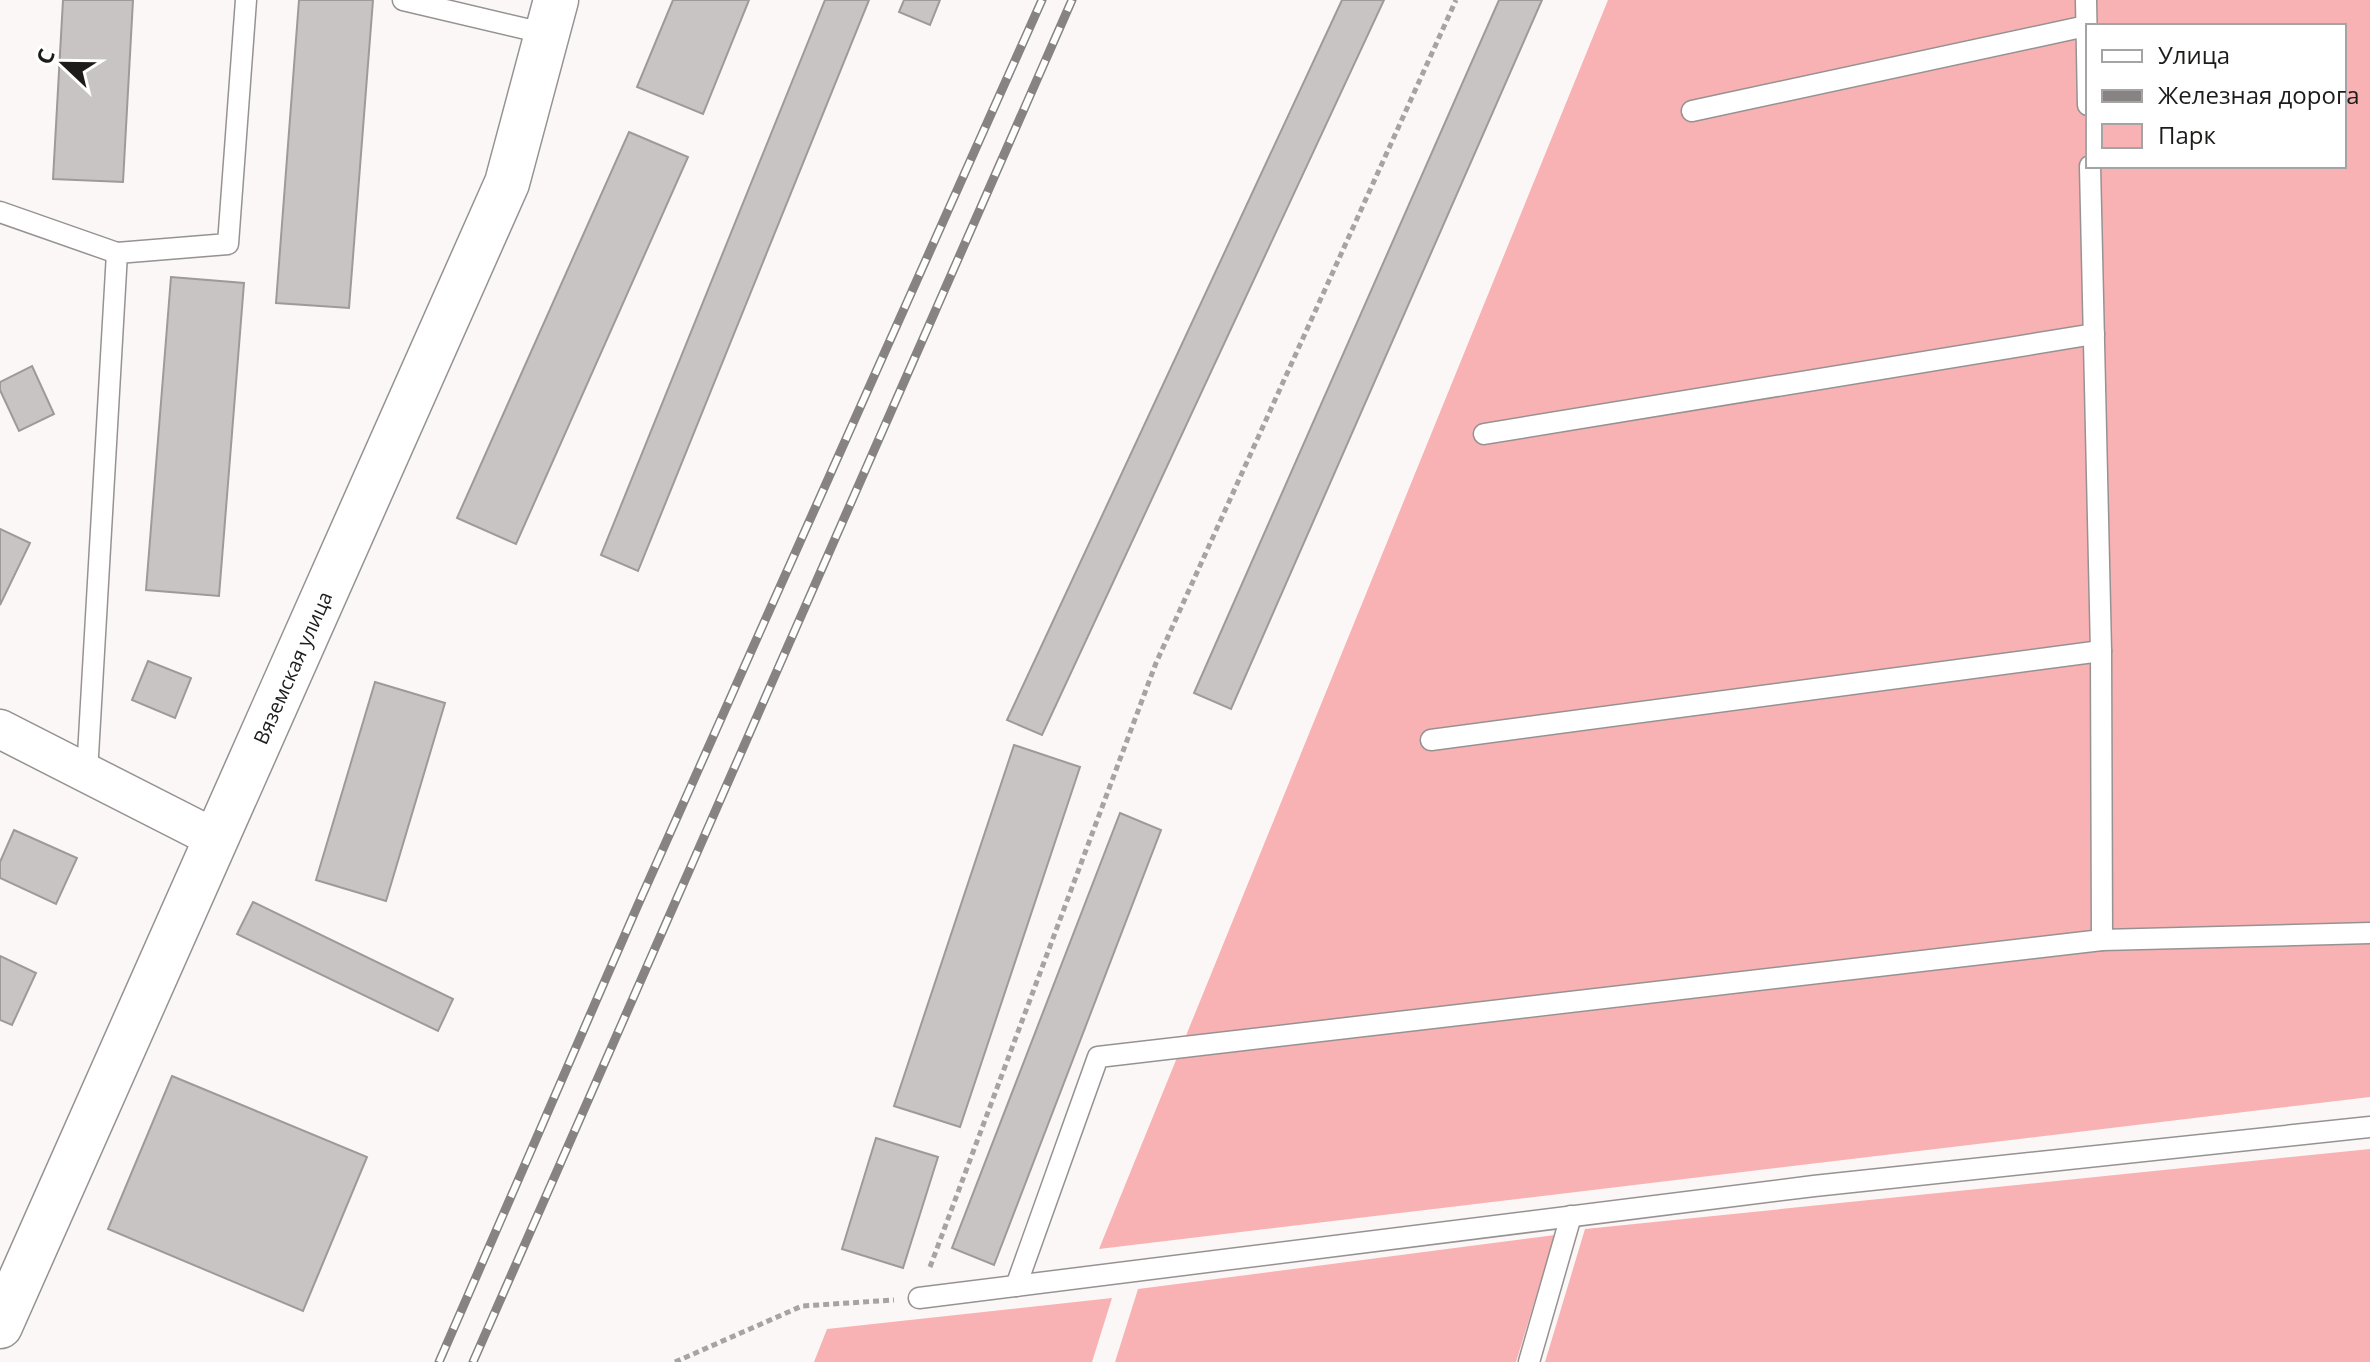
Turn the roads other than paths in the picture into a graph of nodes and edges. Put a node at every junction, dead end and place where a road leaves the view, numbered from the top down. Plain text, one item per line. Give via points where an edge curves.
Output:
1 (246, 0) edge
2 (403, 0) edge
3 (2086, 0) edge
4 (551, 17) edge
5 (2086, 26) joint
6 (1692, 111) dead end
7 (2090, 168) edge
8 (0, 212) edge
9 (117, 253) junction
10 (2094, 334) junction
11 (1484, 434) dead end
12 (2101, 651) junction
13 (0, 729) edge
14 (1431, 740) dead end
15 (87, 773) junction
16 (218, 840) junction
17 (2370, 933) edge
18 (2102, 940) junction
19 (2370, 1127) edge
20 (1571, 1216) junction
21 (1016, 1286) junction
22 (919, 1298) road end
23 (0, 1326) edge
24 (1529, 1362) edge

1 - 9 lane via 228,244
2 - 4 lane
3 - 5 lane
4 - 16 main road, Вяземская улица via 507,183
5 - 6 lane
7 - 10 lane
8 - 9 lane
9 - 15 lane
10 - 11 lane
10 - 12 lane
12 - 14 lane
12 - 18 lane
13 - 15 street
15 - 16 street
16 - 23 main road, Вяземская улица
17 - 18 lane
18 - 21 lane via 1098,1057
19 - 20 lane
20 - 21 lane
20 - 24 lane
21 - 22 lane

